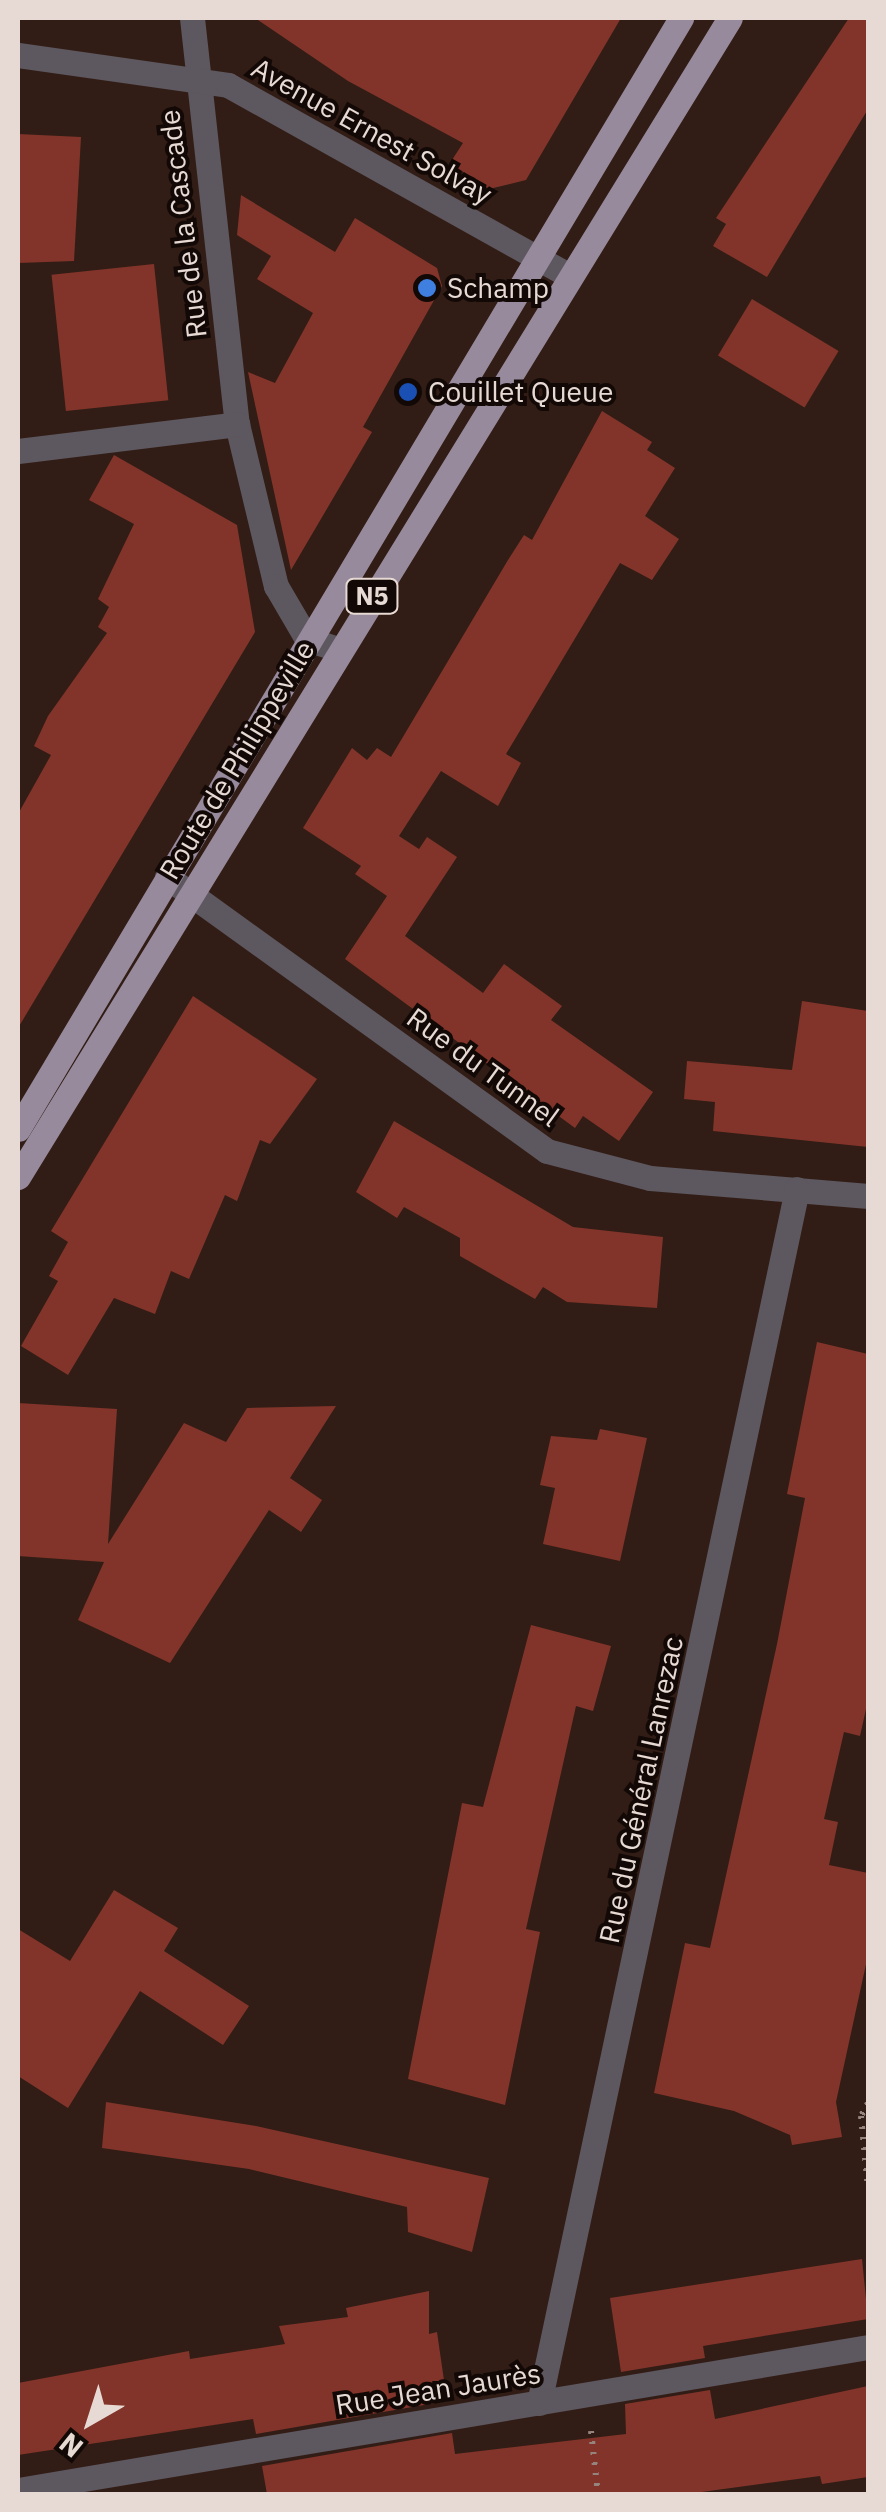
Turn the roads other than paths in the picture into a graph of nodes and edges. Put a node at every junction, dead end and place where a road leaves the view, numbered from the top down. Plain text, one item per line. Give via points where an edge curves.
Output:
1 (192, 18) edge
2 (681, 18) edge
3 (730, 18) edge
4 (18, 55) edge
5 (196, 81) junction
6 (536, 257) junction
7 (568, 275) junction
8 (237, 424) junction
9 (18, 451) edge
10 (307, 639) junction
11 (340, 650) junction
12 (167, 877) junction
13 (191, 894) junction
14 (18, 1129) edge
15 (18, 1177) edge
16 (796, 1189) junction
17 (868, 1196) edge
18 (868, 2347) edge
19 (539, 2403) junction
20 (72, 2486) edge
21 (18, 2490) edge

1 - 5 street, Rue de la Cascade
2 - 6 main road, Route de Philippeville / N5
3 - 7 main road, Route de Philippeville / N5
4 - 5 street, Avenue Ernest Solvay
5 - 6 street, Avenue Ernest Solvay via 228,85
5 - 8 street, Rue de la Cascade
6 - 7 street, Avenue Ernest Solvay
6 - 10 main road, Route de Philippeville / N5
7 - 11 main road, Route de Philippeville / N5
8 - 9 street
8 - 10 street, Rue de la Cascade via 276,586
10 - 11 street
10 - 12 main road, Route de Philippeville / N5
11 - 13 main road, Route de Philippeville / N5
12 - 13 street, Rue du Tunnel
12 - 14 main road, Route de Philippeville / N5
13 - 15 main road, Route de Philippeville / N5
13 - 16 street, Rue du Tunnel via 547,1151 650,1178
16 - 17 street, Rue du Tunnel
16 - 19 street, Rue du Général Lanrezac
18 - 19 street, Rue Jean Jaurès
19 - 20 street, Rue Jean Jaurès
20 - 21 street, Rue Jean Jaurès

